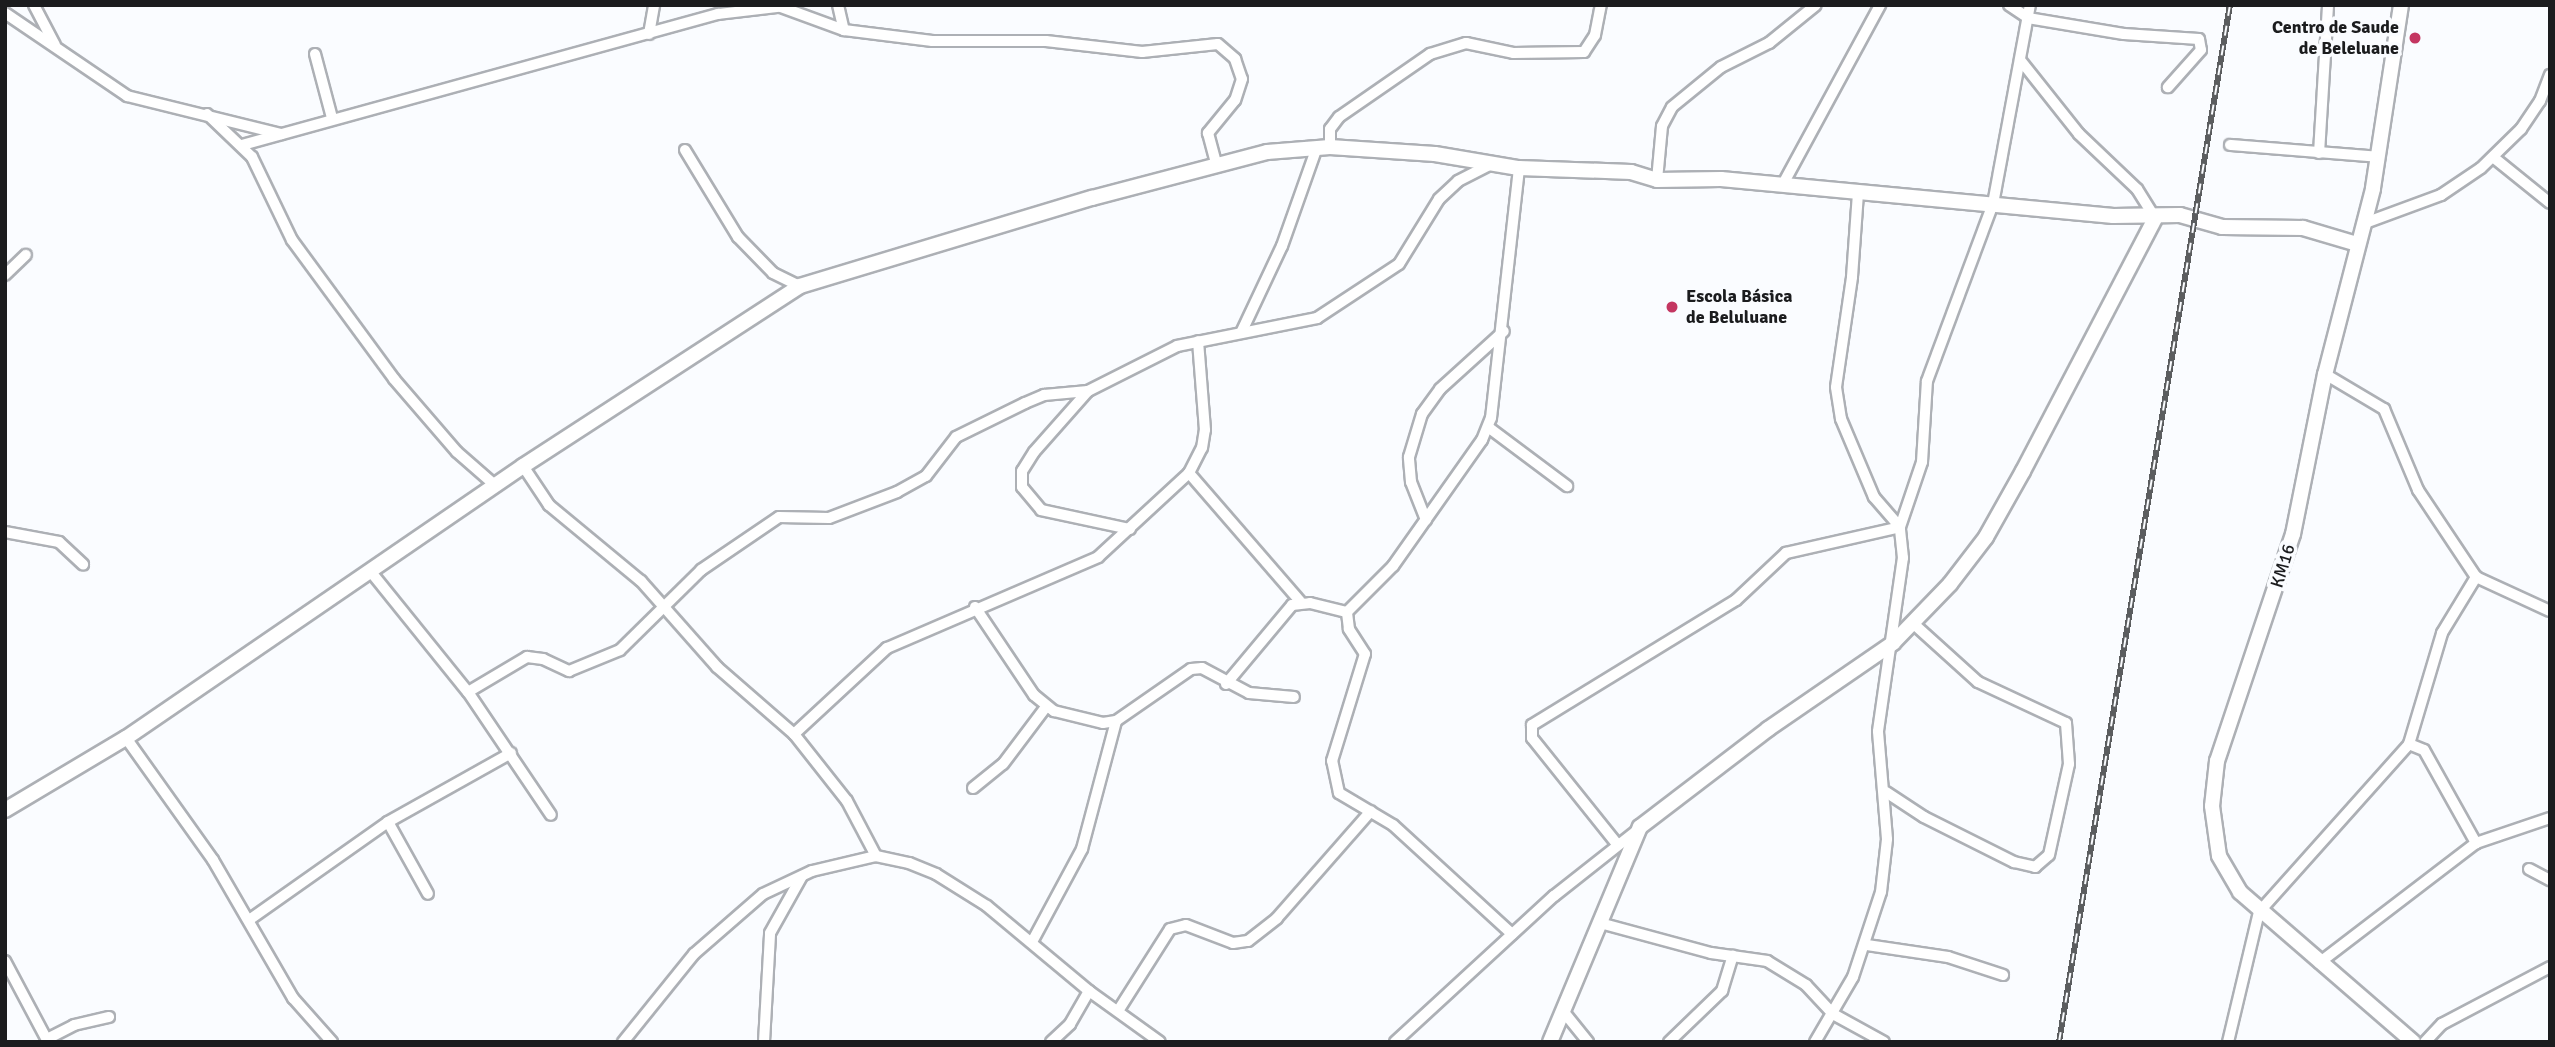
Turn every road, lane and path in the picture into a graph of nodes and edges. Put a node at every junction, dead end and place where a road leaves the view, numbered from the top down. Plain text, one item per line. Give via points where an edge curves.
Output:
1 (34, 5) edge
2 (654, 5) edge
3 (838, 5) edge
4 (1601, 5) edge
5 (1816, 5) edge
6 (1880, 5) edge
7 (2009, 5) edge
8 (2030, 5) edge
9 (2328, 5) edge
10 (2401, 5) edge
11 (785, 6) edge
12 (5, 13) edge
13 (2028, 18) junction
14 (844, 30) junction
15 (649, 34) junction
16 (56, 47) junction
17 (315, 54) dead end
18 (2021, 61) junction
19 (2550, 75) edge
20 (2168, 87) dead end
21 (207, 114) junction
22 (332, 118) junction
23 (283, 134) junction
24 (242, 145) junction
25 (2230, 145) dead end
26 (1323, 148) junction
27 (685, 150) dead end
28 (2319, 153) junction
29 (2379, 157) junction
30 (2493, 157) junction
31 (1496, 162) junction
32 (1217, 166) junction
33 (1519, 168) junction
34 (1657, 180) junction
35 (1783, 184) junction
36 (1858, 193) junction
37 (2550, 203) edge
38 (1993, 204) junction
39 (2155, 218) junction
40 (2365, 223) junction
41 (2357, 244) junction
42 (26, 254) dead end
43 (5, 275) edge
44 (800, 286) junction
45 (1504, 331) junction
46 (1241, 333) junction
47 (1198, 341) junction
48 (2325, 374) junction
49 (1088, 391) junction
50 (1488, 427) junction
51 (523, 466) junction
52 (1189, 473) junction
53 (496, 486) junction
54 (1567, 486) dead end
55 (1426, 520) junction
56 (1900, 527) junction
57 (1130, 529) junction
58 (5, 532) edge
59 (83, 564) dead end
60 (371, 572) junction
61 (2476, 577) junction
62 (1300, 601) junction
63 (662, 604) junction
64 (975, 607) junction
65 (2550, 611) edge
66 (1347, 612) junction
67 (1915, 625) junction
68 (1894, 643) junction
69 (1226, 684) junction
70 (468, 692) junction
71 (1294, 697) dead end
72 (1046, 707) junction
73 (1116, 721) junction
74 (794, 734) junction
75 (126, 738) junction
76 (2409, 744) junction
77 (511, 753) junction
78 (973, 788) dead end
79 (1885, 792) junction
80 (5, 810) edge
81 (1371, 811) junction
82 (551, 815) dead end
83 (2550, 818) edge
84 (388, 822) junction
85 (1640, 827) junction
86 (2476, 843) junction
87 (1617, 844) junction
88 (876, 856) junction
89 (2529, 869) dead end
90 (802, 876) junction
91 (2550, 880) edge
92 (782, 885) junction
93 (428, 894) dead end
94 (786, 897) junction
95 (2259, 912) junction
96 (250, 920) junction
97 (1600, 923) junction
98 (1512, 934) junction
99 (1032, 942) junction
100 (1867, 945) junction
101 (1733, 956) junction
102 (5, 961) edge
103 (2319, 963) junction
104 (2550, 967) edge
105 (2003, 975) dead end
106 (1088, 991) junction
107 (1118, 1011) junction
108 (1563, 1011) junction
109 (1833, 1014) junction
110 (109, 1017) dead end
111 (48, 1040) edge
112 (623, 1041) edge
113 (332, 1042) edge
114 (764, 1042) edge
115 (1051, 1042) edge
116 (1160, 1042) edge
117 (1395, 1042) edge
118 (1550, 1042) edge
119 (1588, 1042) edge
120 (1669, 1042) edge
121 (1815, 1042) edge
122 (1884, 1042) edge
123 (2228, 1042) edge
124 (2413, 1042) edge
125 (2425, 1042) edge

1 - 16 street
2 - 15 street
3 - 14 street
4 - 26 street via 1595,35 1584,52 1513,53 1466,43 1430,54 1339,117
5 - 34 street via 1769,43 1721,67 1672,107 1662,126
6 - 35 street
7 - 13 street
8 - 13 street
9 - 28 street
10 - 29 street, KM16
11 - 14 street
11 - 15 street via 718,14
12 - 16 street
13 - 18 street
13 - 20 street via 2124,34 2199,39 2201,50
14 - 32 street via 932,41 1046,41 1142,52 1218,44 1236,60 1242,79 1236,100 1208,133
15 - 22 street
16 - 21 street via 127,96
17 - 22 street
18 - 38 street
18 - 39 street via 2079,134 2137,189
19 - 30 street via 2540,102
21 - 23 street
21 - 24 street
22 - 23 street
23 - 24 street
24 - 53 street via 263,175 292,240 354,328 436,429
25 - 28 street
26 - 31 street
26 - 32 street via 1276,151
26 - 46 street
27 - 44 street via 738,237 773,272
28 - 29 street
29 - 40 street, KM16
30 - 37 street
30 - 40 street via 2441,195
31 - 33 street
31 - 46 street via 1458,181 1438,199 1399,264 1377,281 1310,321
32 - 44 street via 1065,206
33 - 34 street via 1630,172
33 - 45 street
34 - 35 street
35 - 36 street
36 - 38 street
36 - 56 street via 1853,277 1836,387 1841,419 1874,497
38 - 39 street
38 - 56 street via 1927,381 1922,463
39 - 41 street via 2180,215 2222,228 2302,228
39 - 67 street via 2080,369 1986,537
40 - 41 street, KM16
41 - 48 street, KM16
42 - 43 street
44 - 51 street
45 - 50 street
45 - 55 street via 1440,388 1422,414 1409,457 1411,482
46 - 47 street
47 - 49 street via 1161,352
47 - 52 street via 1205,430
48 - 61 street via 2384,409 2417,490
48 - 95 street, KM16 via 2293,534 2251,668 2231,712 2213,783 2219,856 2228,877
49 - 57 street via 1034,453 1022,471 1022,487 1035,505 1055,515
49 - 63 street via 1044,395 956,437 926,476 847,513 779,517 701,570
50 - 54 street
50 - 55 street
51 - 53 street
51 - 63 street via 549,505 603,546
52 - 57 street
52 - 62 street
53 - 60 street
55 - 66 street via 1393,566
56 - 68 street via 1903,558
56 - 87 street via 1786,553 1735,600 1532,725 1532,738
57 - 64 street via 1098,556
58 - 59 street via 65,544
60 - 70 street
60 - 75 street
61 - 65 street
61 - 76 street via 2442,634
62 - 66 street
62 - 69 street
63 - 70 street via 620,650 596,661 569,671 527,657
63 - 74 street via 717,667
64 - 72 street
64 - 74 street via 887,648
66 - 81 street via 1349,629 1365,654 1332,761 1334,783 1350,802
67 - 68 street
67 - 79 street via 1978,682 2066,723 2069,764 2049,855 2035,867 1948,829
68 - 79 street via 1878,731
68 - 85 street via 1768,729
69 - 71 street via 1249,693
69 - 73 street via 1202,668 1191,669
70 - 77 street
72 - 73 street via 1103,723
72 - 78 street via 1003,764
73 - 99 street via 1082,849
74 - 88 street via 847,801
75 - 80 street
75 - 96 street via 189,824
76 - 86 street via 2424,750
76 - 95 street
77 - 82 street
77 - 84 street
79 - 100 street via 1885,867
81 - 98 street via 1393,825
81 - 107 street via 1277,918 1248,941 1233,943 1185,925 1170,929
83 - 86 street
84 - 93 street
84 - 96 street
85 - 87 street
85 - 97 street
86 - 103 street
87 - 98 street
88 - 90 street via 851,859
88 - 99 street via 936,874 988,906
89 - 91 street
90 - 92 street
90 - 94 street
92 - 94 street
92 - 112 street via 763,894 711,938
94 - 114 street via 770,933
95 - 103 street, KM16
95 - 123 street
96 - 113 street via 293,998
97 - 101 street
97 - 108 street
98 - 117 street
99 - 106 street
100 - 105 street via 1948,957
100 - 109 street
101 - 109 street via 1767,961 1787,971
101 - 120 street via 1722,991
102 - 111 street
103 - 124 street, KM16
104 - 125 street via 2442,1024
106 - 107 street
106 - 115 street via 1070,1024
107 - 116 street
108 - 118 street
108 - 119 street
109 - 121 street
109 - 122 street
110 - 111 street via 74,1025

